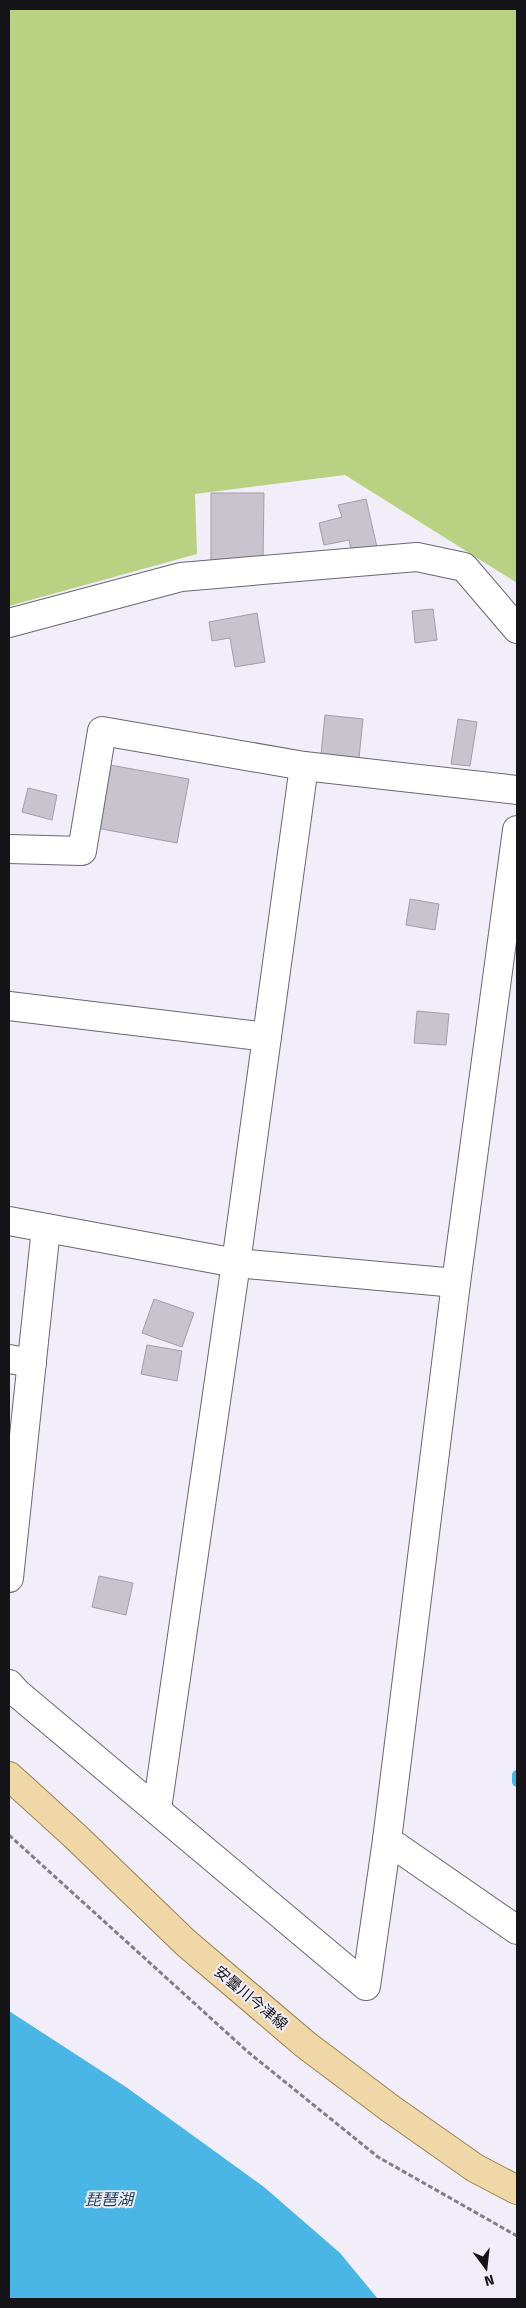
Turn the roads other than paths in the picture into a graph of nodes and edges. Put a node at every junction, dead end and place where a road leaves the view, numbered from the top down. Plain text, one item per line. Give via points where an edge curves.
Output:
1 (9, 623) edge
2 (517, 629) edge
3 (304, 766) junction
4 (517, 790) edge
5 (517, 830) edge
6 (9, 849) edge
7 (9, 1006) edge
8 (267, 1036) junction
9 (9, 1221) edge
10 (46, 1228) junction
11 (236, 1263) junction
12 (456, 1284) junction
13 (20, 1361) edge
14 (9, 1578) edge
15 (9, 1684) edge
16 (9, 1776) edge
17 (157, 1809) junction
18 (387, 1840) junction
19 (517, 1930) edge
20 (517, 2190) edge

1 - 2 street via 181,577 417,557 464,567
3 - 4 street
3 - 6 street via 102,731 82,851
3 - 8 street
5 - 12 street
7 - 8 street
8 - 11 street
9 - 10 street
10 - 11 street
10 - 13 street
11 - 12 street
11 - 17 street
12 - 18 street
13 - 14 street
15 - 17 street
16 - 20 main road, 安曇川今津線 via 186,1943 306,2045 475,2168
17 - 18 street via 366,1986
18 - 19 street

